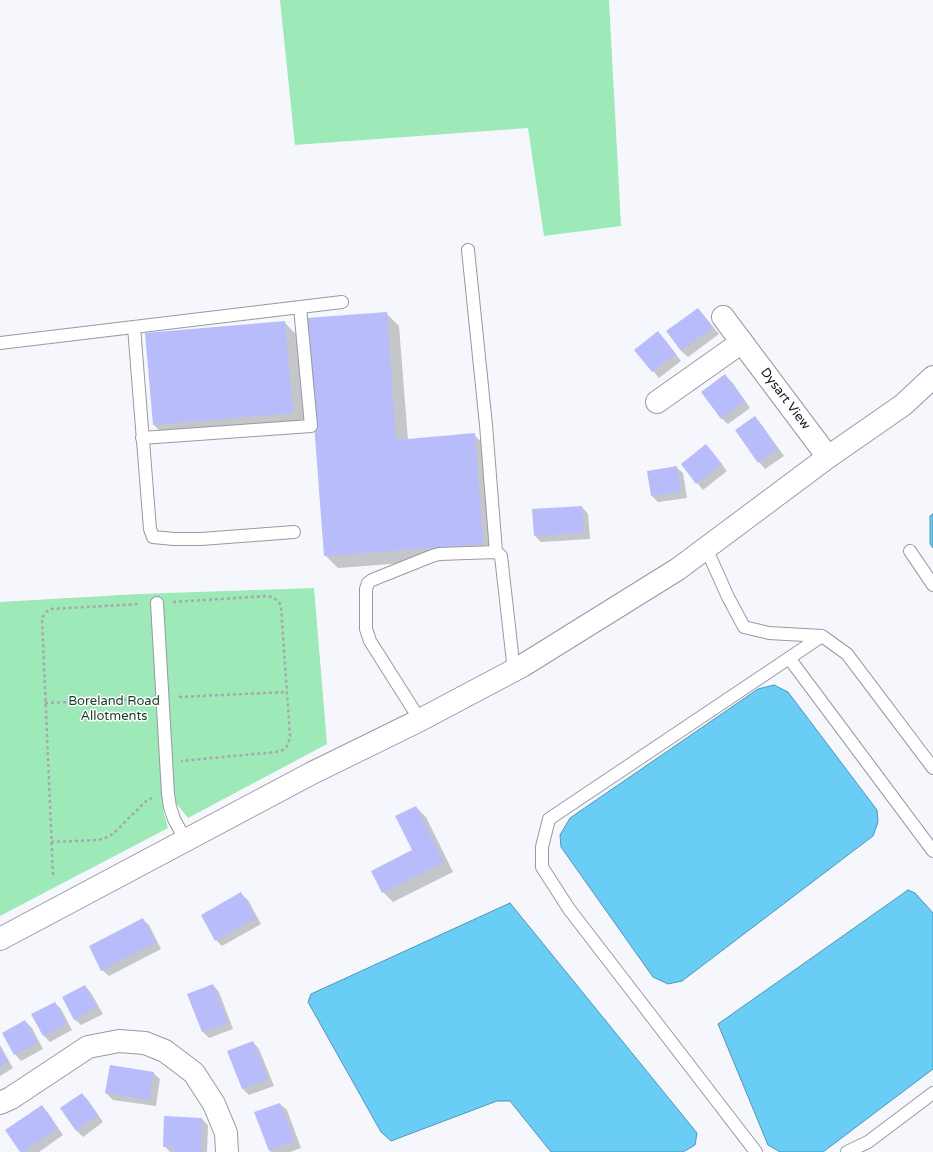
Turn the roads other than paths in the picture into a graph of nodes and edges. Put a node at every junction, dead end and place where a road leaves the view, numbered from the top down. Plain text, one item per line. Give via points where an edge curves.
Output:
1 (468, 250) dead end
2 (342, 302) dead end
3 (300, 307) junction
4 (723, 317) dead end
5 (134, 327) junction
6 (742, 342) junction
7 (0, 343) edge
8 (933, 376) edge
9 (657, 402) dead end
10 (142, 438) junction
11 (828, 457) junction
12 (294, 532) dead end
13 (706, 548) junction
14 (910, 551) dead end
15 (496, 552) junction
16 (933, 585) edge
17 (157, 603) dead end
18 (822, 636) junction
19 (789, 658) junction
20 (514, 671) junction
21 (420, 720) junction
22 (933, 768) edge
23 (186, 841) junction
24 (933, 851) edge
25 (0, 940) edge
26 (933, 1093) edge
27 (0, 1103) edge
28 (228, 1152) edge
29 (756, 1152) edge
30 (847, 1152) edge

1 - 15 lane
2 - 3 lane
3 - 5 lane
3 - 10 lane via 311,426
4 - 6 main road, Dysart View
5 - 7 lane
5 - 10 lane
6 - 9 main road
6 - 11 main road, Dysart View
8 - 11 main road via 903,405
10 - 12 lane via 150,529 153,537 201,539
11 - 13 main road
13 - 18 lane via 744,627 769,633
13 - 20 main road via 678,569
14 - 16 lane
15 - 20 lane via 501,556
15 - 21 lane via 439,554 372,580 368,584 366,629 370,641
17 - 23 lane via 168,798 174,819
18 - 19 lane
18 - 22 lane via 847,654
19 - 24 lane
19 - 29 lane via 549,818 542,847 542,867 569,909
20 - 21 main road
21 - 23 main road via 312,773
23 - 25 main road
26 - 30 lane via 868,1142
27 - 28 main road via 88,1047 119,1041 145,1043 165,1051 194,1073 214,1104 226,1133

